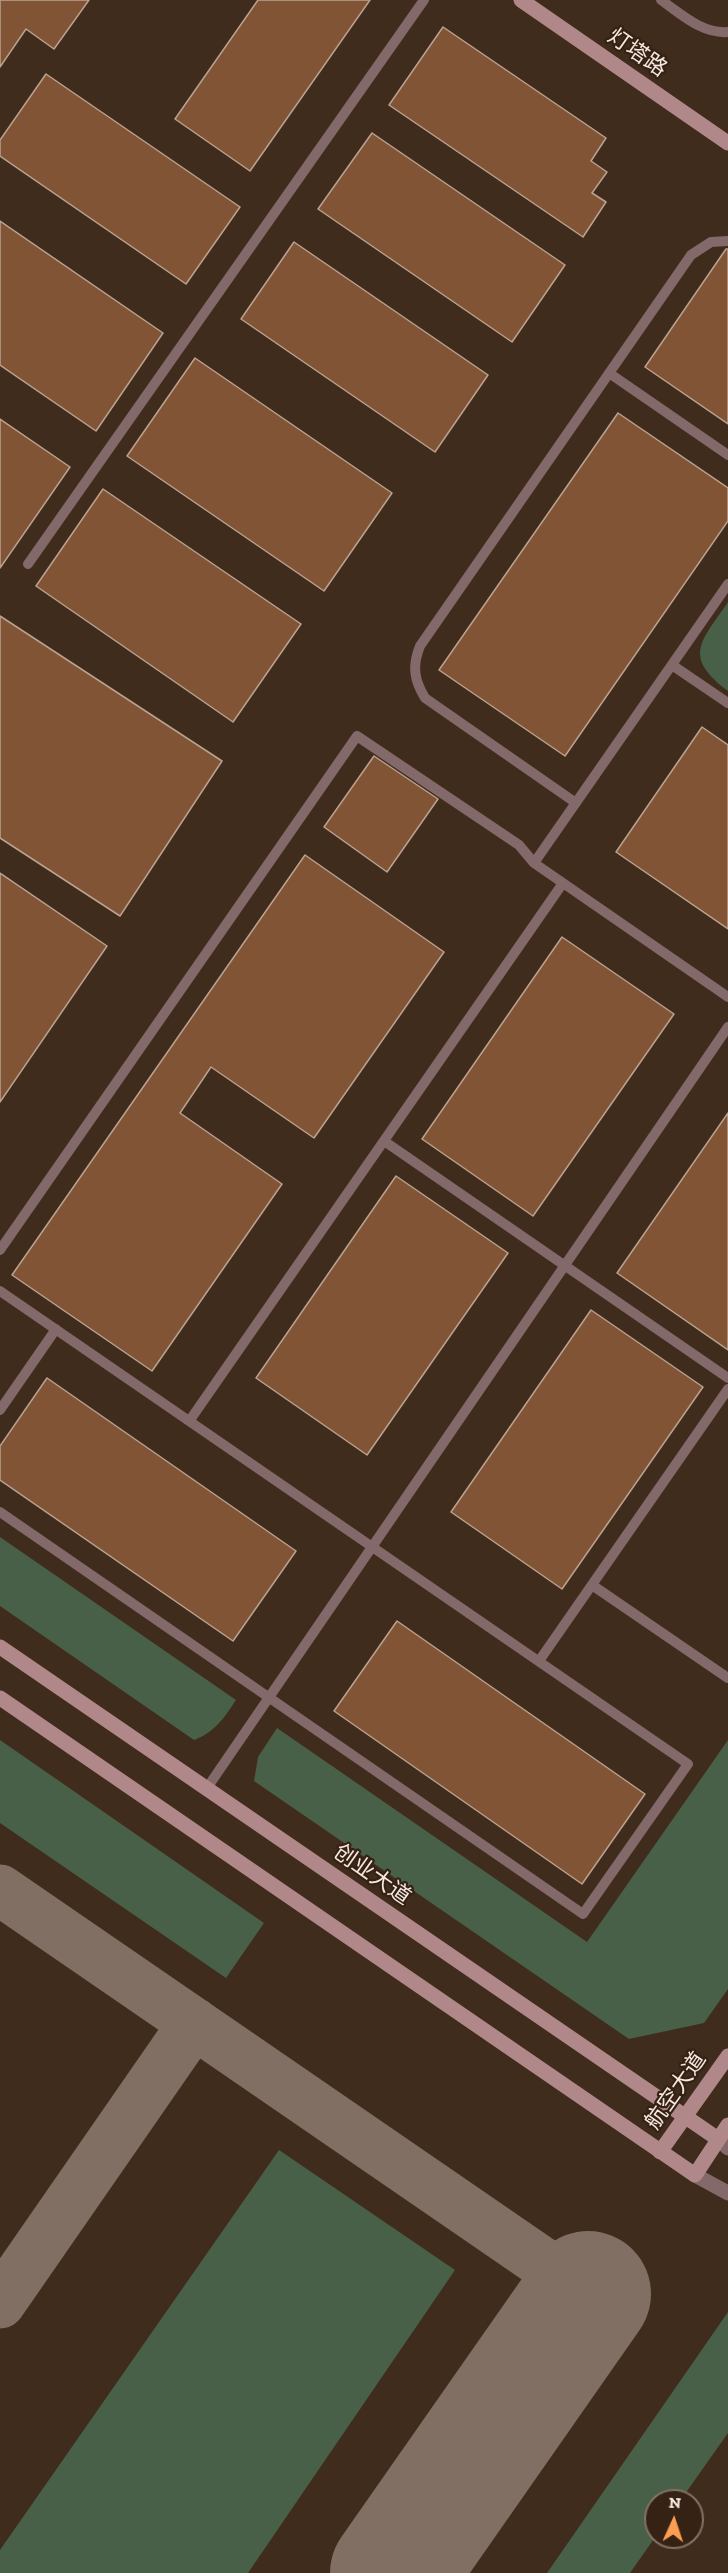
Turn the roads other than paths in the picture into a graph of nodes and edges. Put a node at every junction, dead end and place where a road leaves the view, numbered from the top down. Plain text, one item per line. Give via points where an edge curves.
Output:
1 (424, 0) edge
2 (521, 0) edge
3 (661, 0) edge
4 (728, 32) edge
5 (726, 137) edge
6 (728, 241) edge
7 (609, 373) junction
8 (728, 455) edge
9 (28, 564) dead end
10 (728, 584) edge
11 (672, 665) junction
12 (728, 703) edge
13 (576, 803) junction
14 (534, 863) junction
15 (562, 883) junction
16 (728, 997) edge
17 (728, 1027) edge
18 (384, 1141) junction
19 (0, 1250) edge
20 (565, 1266) junction
21 (0, 1291) edge
22 (56, 1329) junction
23 (728, 1378) edge
24 (728, 1389) edge
25 (0, 1410) edge
26 (190, 1420) junction
27 (0, 1512) edge
28 (372, 1546) junction
29 (592, 1585) junction
30 (0, 1647) edge
31 (539, 1661) junction
32 (728, 1678) edge
33 (269, 1697) junction
34 (0, 1698) edge
35 (207, 1788) junction
36 (728, 2056) edge
37 (685, 2118) junction
38 (728, 2125) edge
39 (723, 2144) edge
40 (660, 2152) junction
41 (695, 2175) junction
42 (728, 2193) edge

1 - 9 lane
2 - 5 main road, 灯塔路
3 - 4 lane via 704,29
6 - 7 lane via 711,242 691,255
7 - 8 lane
7 - 13 lane via 420,646 414,670 425,698
10 - 11 lane
11 - 12 lane
11 - 13 lane
13 - 14 lane
14 - 15 lane
14 - 19 lane via 519,845 357,736
15 - 16 lane
15 - 18 lane
17 - 20 lane
18 - 20 lane
18 - 26 lane
20 - 23 lane
20 - 28 lane
21 - 22 lane
22 - 25 lane
22 - 26 lane
24 - 29 lane
26 - 28 lane
27 - 33 lane
28 - 31 lane
28 - 33 lane
29 - 31 lane
29 - 32 lane
30 - 35 main road, 创业大道
31 - 33 lane via 688,1764 583,1914
33 - 35 lane
34 - 40 main road
35 - 37 main road, 创业大道
36 - 37 main road, 航空大道
37 - 39 main road, 创业大道
37 - 40 main road, 航空大道
38 - 39 main road
39 - 41 main road
40 - 41 main road
41 - 42 street

